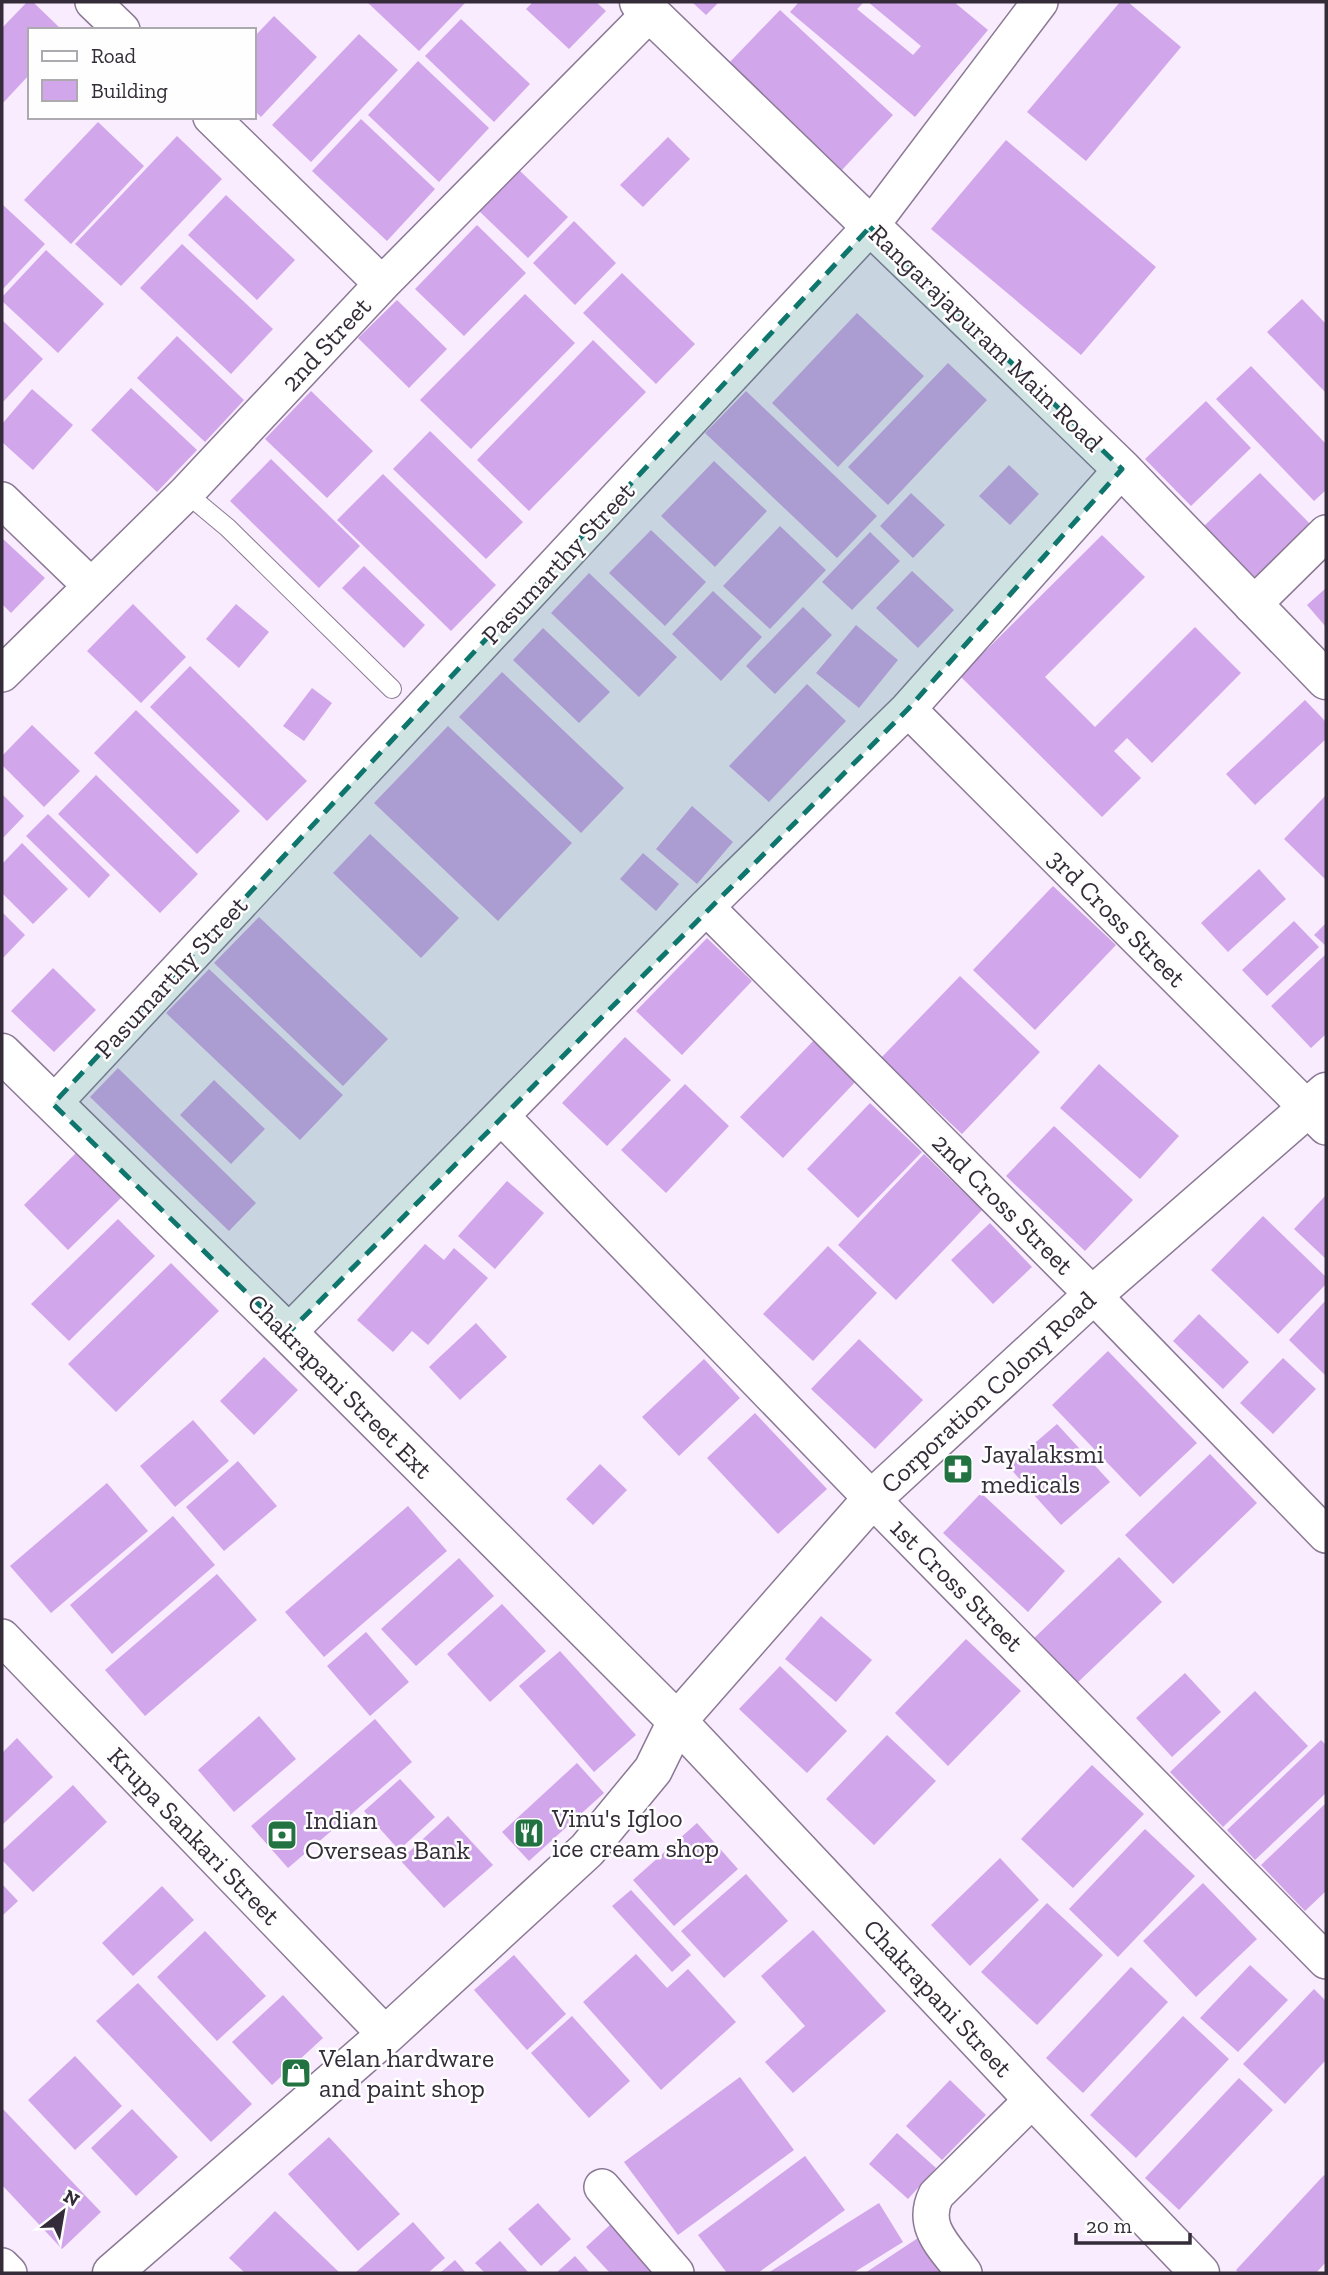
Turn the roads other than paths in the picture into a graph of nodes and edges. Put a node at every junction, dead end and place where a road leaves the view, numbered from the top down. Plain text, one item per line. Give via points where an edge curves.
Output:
1 (93, 2) edge
2 (1040, 2) edge
3 (644, 7) edge
4 (120, 28) edge
5 (213, 119) edge
6 (870, 227) junction
7 (382, 284) junction
8 (1122, 469) junction
9 (186, 493) junction
10 (2, 500) edge
11 (1326, 533) edge
12 (91, 586) junction
13 (1252, 606) junction
14 (2, 674) edge
15 (1326, 680) edge
16 (392, 689) dead end
17 (908, 709) junction
18 (706, 907) junction
19 (2, 1053) edge
20 (53, 1104) junction
21 (1320, 1109) edge
22 (502, 1117) junction
23 (1093, 1295) junction
24 (288, 1333) junction
25 (872, 1499) junction
26 (1326, 1535) edge
27 (2, 1637) edge
28 (677, 1721) junction
29 (1326, 1961) edge
30 (386, 2035) junction
31 (1033, 2099) junction
32 (602, 2187) dead end
33 (2, 2266) edge
34 (9, 2273) edge
35 (112, 2273) edge
36 (676, 2273) edge
37 (964, 2273) edge
38 (1200, 2273) edge

1 - 4 street
2 - 6 street, Pasumarthy Street
3 - 6 street, Rangarajapuram Main Road
3 - 7 street, 2nd Street
5 - 7 street
6 - 8 street, Rangarajapuram Main Road
6 - 20 street, Pasumarthy Street
7 - 9 street, 2nd Street
8 - 13 street, Rangarajapuram Main Road
8 - 17 street
9 - 12 street, 2nd Street
9 - 16 lane via 228,528
10 - 12 street
11 - 13 street
12 - 14 street, 2nd Street
13 - 15 street, Rangarajapuram Main Road
17 - 18 street
17 - 21 street, 3rd Cross Street
18 - 22 street
18 - 23 street, 2nd Cross Street
19 - 20 street, Chakrapani Street Ext
20 - 24 street, Chakrapani Street Ext
21 - 23 street, Corporation Colony Road
22 - 24 street
22 - 25 street, 1st Cross Street
23 - 25 street, Corporation Colony Road
23 - 26 street, 2nd Cross Street
24 - 28 street, Chakrapani Street Ext
25 - 28 street, Corporation Colony Road
25 - 29 street, 1st Cross Street
27 - 30 street, Krupa Sankari Street
28 - 30 street, Corporation Colony Road via 653,1770 587,1850
28 - 31 street, Chakrapani Street
30 - 35 street, Corporation Colony Road
31 - 37 street via 936,2195 930,2207 934,2231
31 - 38 street, Chakrapani Street
32 - 36 street
33 - 34 street

